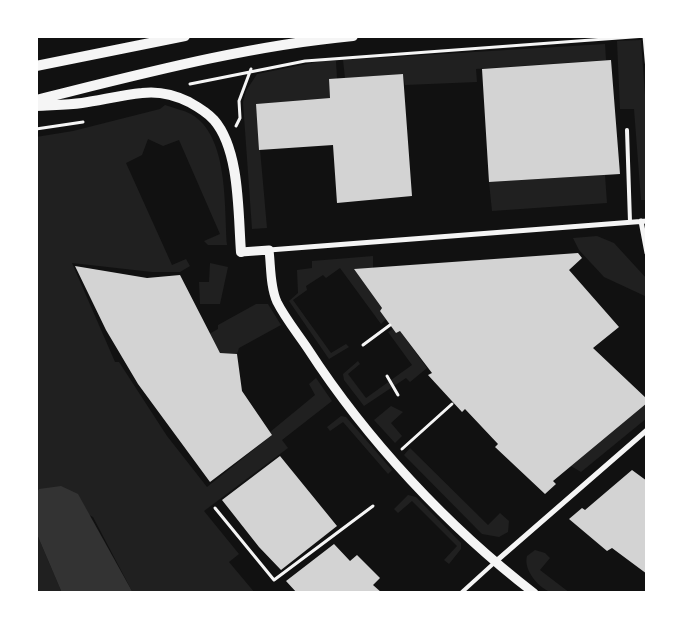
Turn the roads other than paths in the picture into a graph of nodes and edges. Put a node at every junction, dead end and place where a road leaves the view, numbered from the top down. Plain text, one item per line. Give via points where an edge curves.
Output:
1 (185, 36) edge
2 (353, 36) edge
3 (36, 66) edge
4 (36, 100) edge
5 (36, 106) edge
6 (627, 130) dead end
7 (644, 221) edge
8 (630, 222) junction
9 (268, 250) junction
10 (241, 252) joint
11 (647, 253) edge
12 (647, 430) edge
13 (494, 563) junction
14 (460, 593) edge
15 (534, 593) edge

1 - 3 main road
2 - 4 main road via 304,40 188,63
5 - 10 main road via 143,93 167,94 202,109 224,134 234,172
6 - 8 lane
7 - 8 street
7 - 11 street
8 - 9 street
9 - 10 street
9 - 13 street via 277,302 341,396 392,458
12 - 13 street
13 - 14 lane
13 - 15 street

